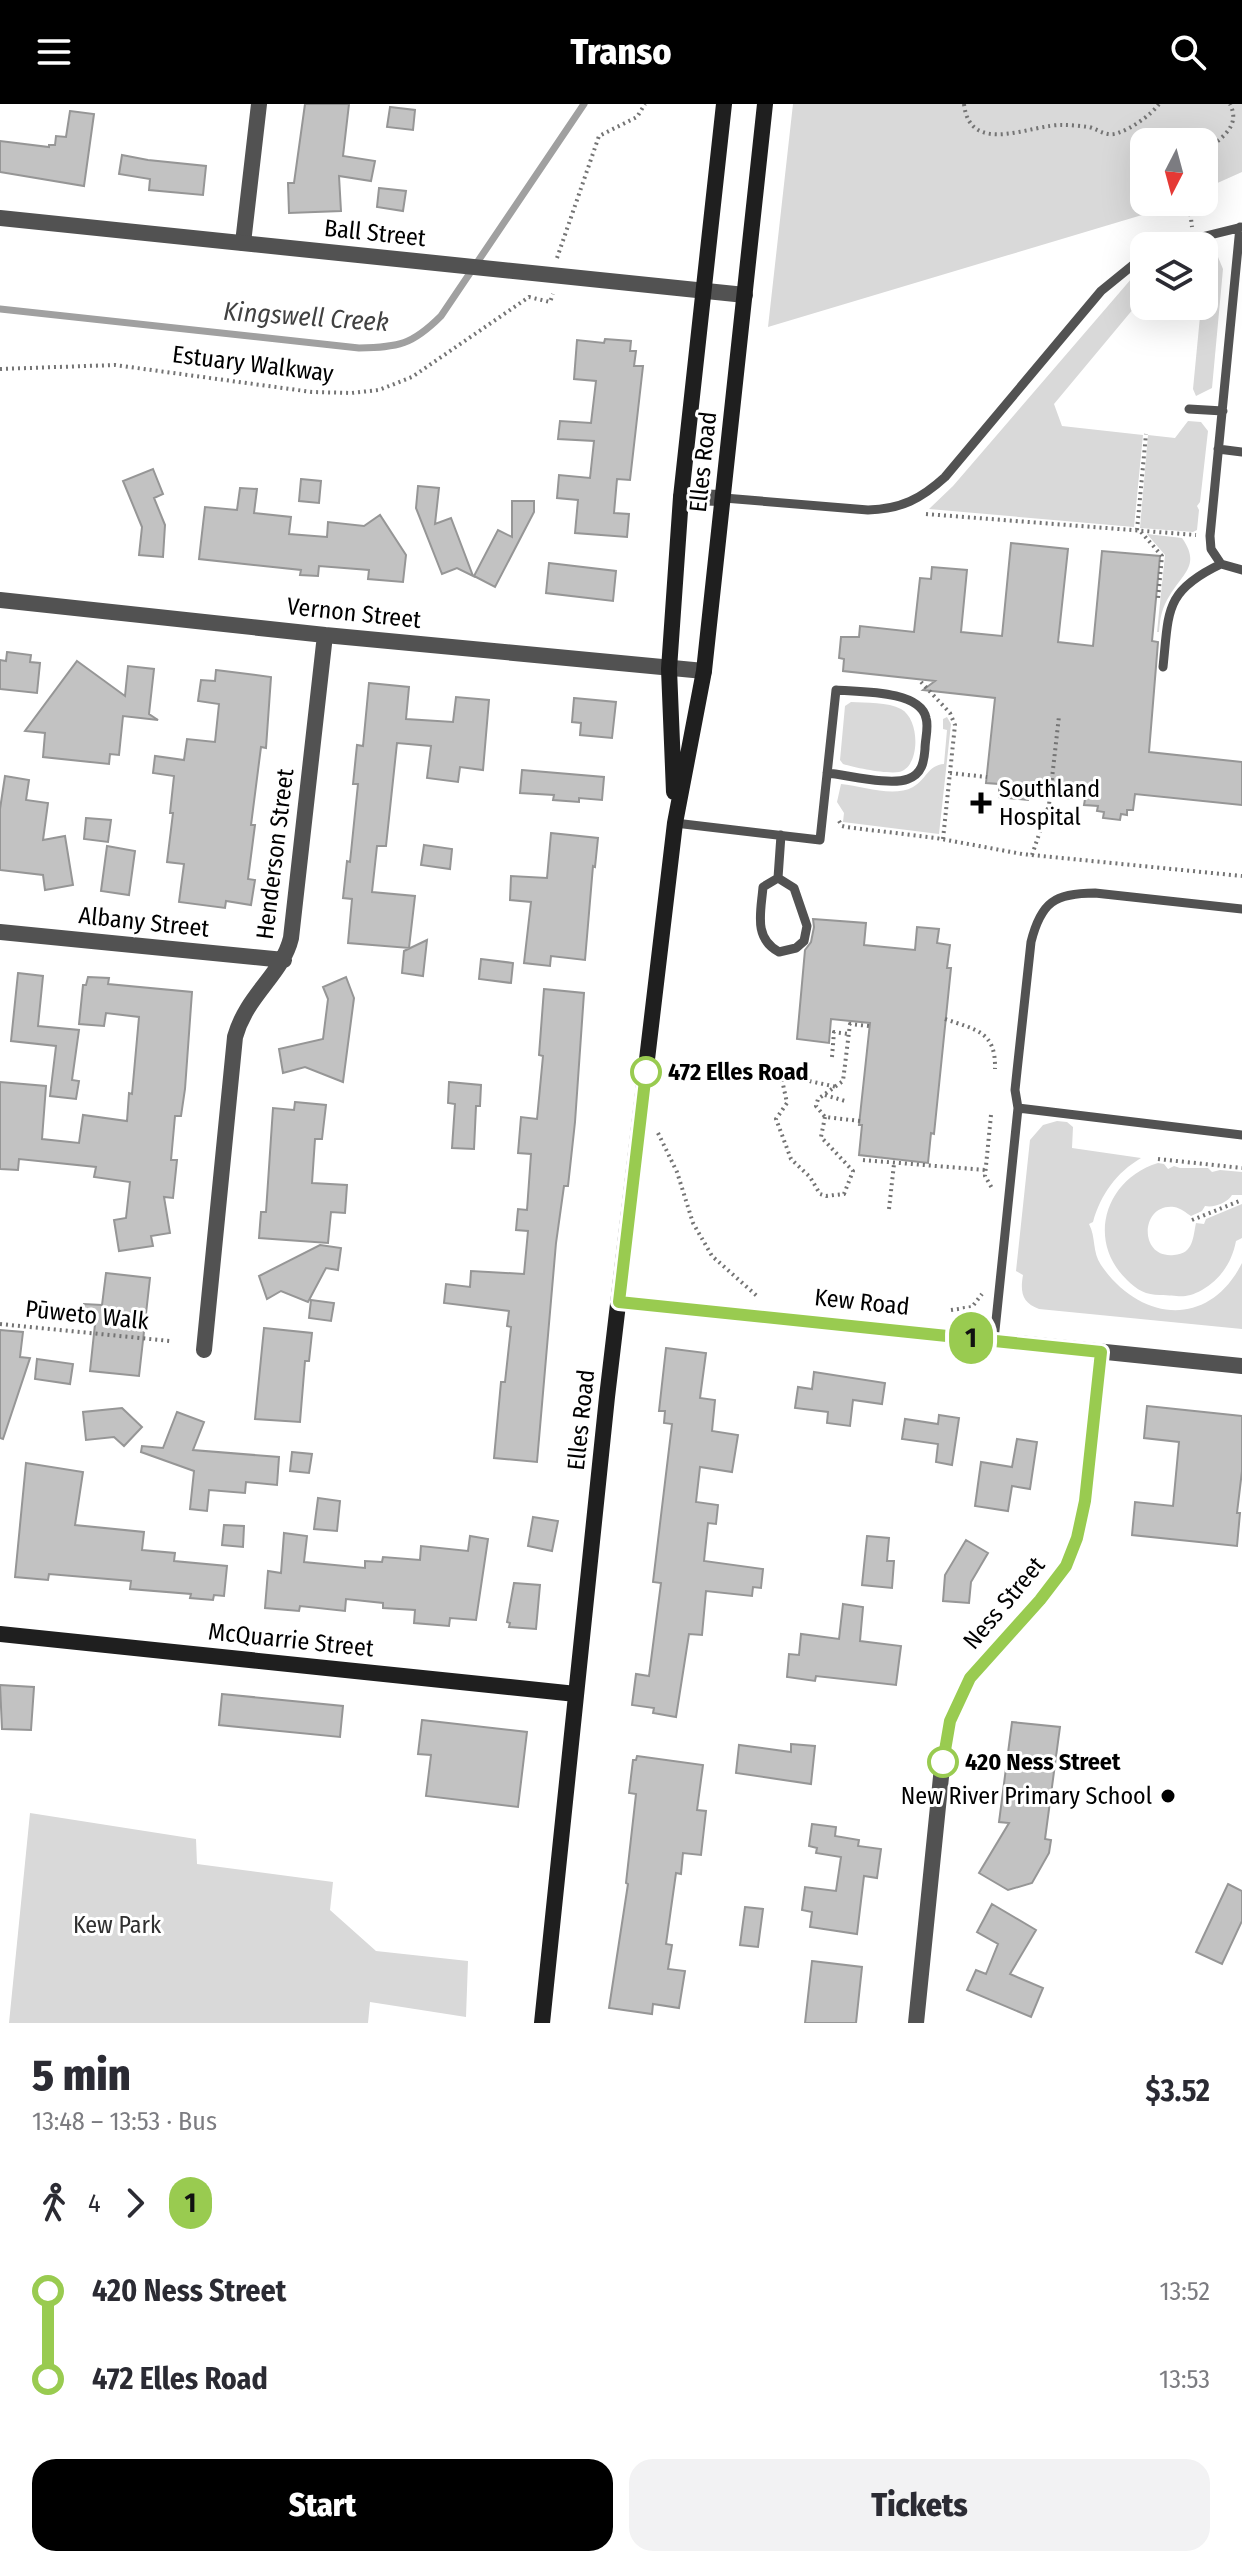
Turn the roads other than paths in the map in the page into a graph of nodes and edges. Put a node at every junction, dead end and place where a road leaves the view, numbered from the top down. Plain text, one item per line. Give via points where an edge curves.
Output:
1 (259, 104) edge
2 (724, 104) edge
3 (765, 104) edge
4 (0, 218) edge
5 (1241, 227) edge
6 (1218, 232) edge
7 (243, 243) junction
8 (1130, 267) edge
9 (706, 291) junction
10 (745, 295) junction
11 (1230, 340) junction
12 (1242, 341) edge
13 (1189, 409) dead end
14 (1223, 411) junction
15 (1218, 449) junction
16 (1242, 452) edge
17 (681, 497) junction
18 (724, 498) junction
19 (1221, 564) junction
20 (1242, 570) edge
21 (0, 600) edge
22 (325, 635) junction
23 (1163, 667) dead end
24 (669, 669) junction
25 (704, 671) junction
26 (827, 773) junction
27 (675, 823) junction
28 (781, 835) junction
29 (778, 878) junction
30 (1242, 909) edge
31 (0, 932) edge
32 (284, 960) junction
33 (1018, 1108) junction
34 (1242, 1135) edge
35 (619, 1302) junction
36 (994, 1340) junction
37 (204, 1350) dead end
38 (1101, 1352) junction
39 (1242, 1366) edge
40 (0, 1634) edge
41 (576, 1694) junction
42 (542, 2023) edge
43 (916, 2023) edge

1 - 7 street
2 - 9 main road, Elles Road
3 - 10 main road, Elles Road
4 - 7 street, Ball Street
5 - 6 lane
5 - 11 lane
7 - 9 street, Ball Street
8 - 18 lane via 1101,291 945,477 911,503 868,510
9 - 10 street, Ball Street
9 - 17 main road, Elles Road
10 - 18 main road, Elles Road
11 - 12 lane
11 - 14 lane
13 - 14 lane
14 - 15 lane
15 - 16 lane
15 - 19 lane via 1210,536
17 - 18 street
17 - 24 main road, Elles Road
18 - 25 main road, Elles Road
19 - 20 lane
19 - 23 lane via 1196,575 1167,614
21 - 22 street, Vernon Street
22 - 24 street, Vernon Street
22 - 32 street, Henderson Street via 296,906
24 - 25 street, Vernon Street
24 - 27 main road, Elles Road
25 - 27 main road, Elles Road
26 - 26 lane via 836,690 901,696 923,710 924,761 918,773 896,782
26 - 28 lane via 820,840
27 - 28 lane
27 - 35 main road, Elles Road
28 - 29 lane
29 - 29 lane via 794,888 807,926 804,941 779,952 762,938 760,927 763,887
30 - 33 lane via 1095,893 1056,898 1036,922 1031,942 1015,1090
31 - 32 street, Albany Street
32 - 37 street, Henderson Street via 249,1004 235,1037
33 - 34 lane
33 - 36 lane
35 - 36 street, Kew Road
35 - 41 main road, Elles Road
36 - 38 street, Kew Road
38 - 39 street, Kew Road
38 - 43 street, Ness Street via 1085,1501 1066,1566 970,1678 950,1721
40 - 41 main road, McQuarrie Street
41 - 42 main road, Elles Road

